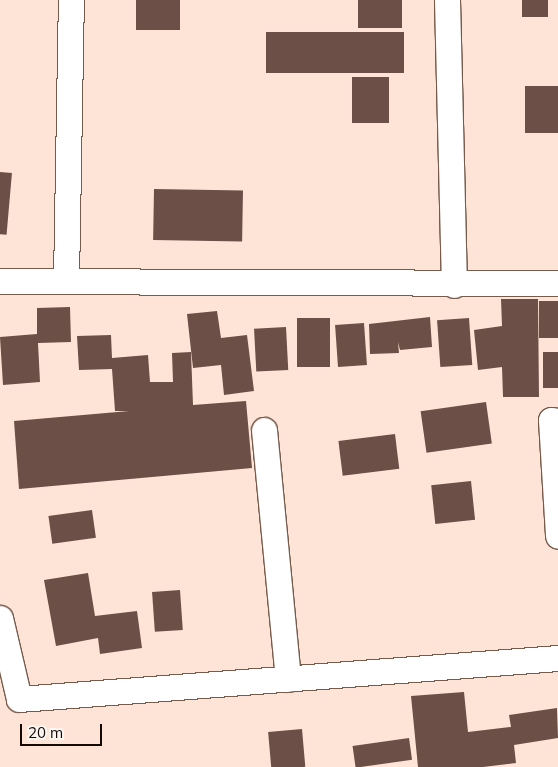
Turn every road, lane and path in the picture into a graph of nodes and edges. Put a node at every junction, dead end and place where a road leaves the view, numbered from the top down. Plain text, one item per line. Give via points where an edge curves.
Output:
1 (71, 0) edge
2 (447, 0) edge
3 (66, 280) junction
4 (0, 281) edge
5 (558, 283) edge
6 (454, 285) junction
7 (558, 421) edge
8 (264, 430) dead end
9 (558, 536) edge
10 (0, 618) edge
11 (558, 658) edge
12 (288, 678) junction

1 - 3 street
2 - 6 street
3 - 4 street
3 - 6 street
5 - 6 street
7 - 9 street via 550,420
8 - 12 street
10 - 12 street via 19,699
11 - 12 street

